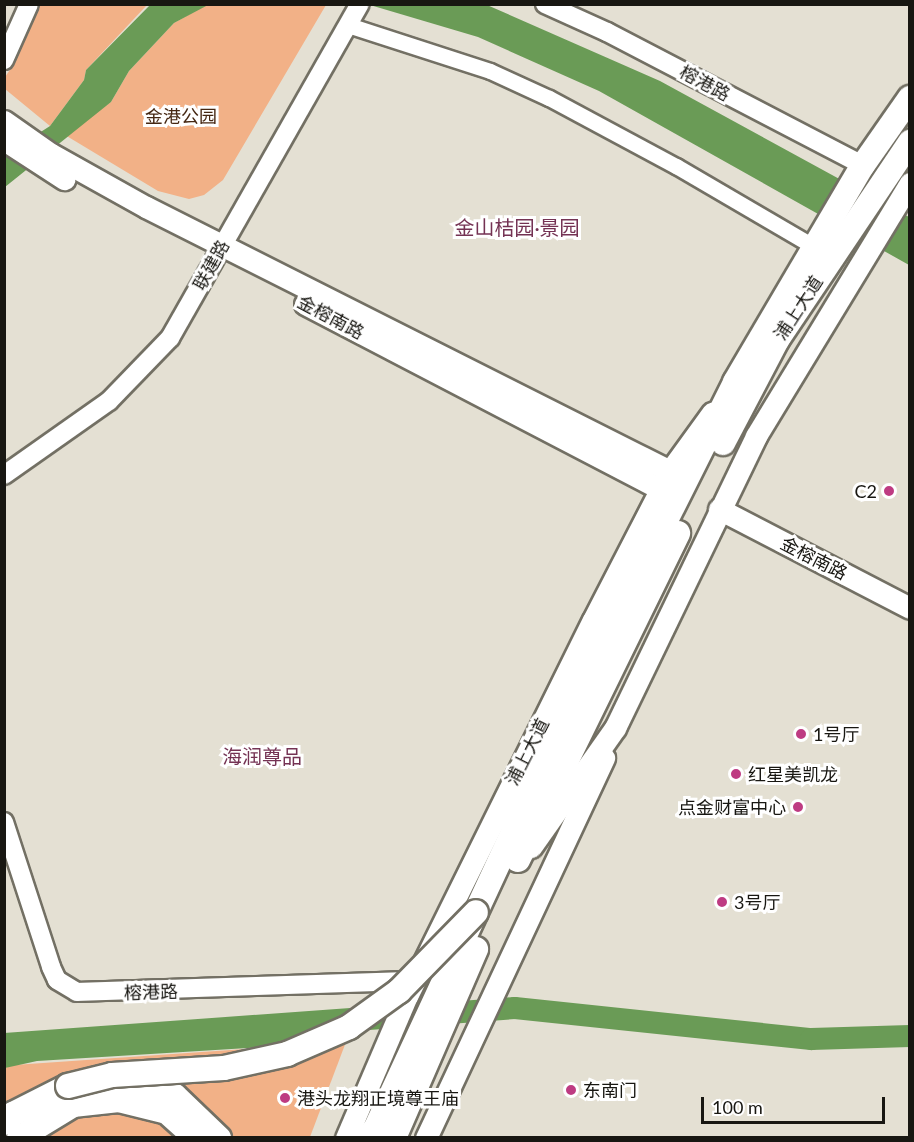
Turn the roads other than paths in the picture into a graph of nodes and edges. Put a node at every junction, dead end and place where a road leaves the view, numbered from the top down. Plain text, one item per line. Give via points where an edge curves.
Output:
1 (29, 4) edge
2 (360, 4) edge
3 (545, 4) edge
4 (348, 26) junction
5 (4, 60) edge
6 (909, 98) edge
7 (4, 121) edge
8 (4, 140) edge
9 (909, 142) edge
10 (863, 165) junction
11 (909, 183) edge
12 (813, 246) junction
13 (219, 251) junction
14 (735, 382) junction
15 (699, 472) junction
16 (4, 475) edge
17 (665, 480) junction
18 (718, 509) junction
19 (909, 608) edge
20 (615, 728) junction
21 (4, 822) edge
22 (517, 862) junction
23 (476, 912) junction
24 (411, 989) junction
25 (68, 1086) junction
26 (4, 1123) edge
27 (377, 1136) edge
28 (19, 1137) edge
29 (196, 1137) edge
30 (219, 1137) edge
31 (346, 1137) edge
32 (426, 1137) edge

1 - 5 street
2 - 4 street, 联建路
3 - 10 street, 榕港路 via 607,32
4 - 12 street via 490,71 549,98
4 - 13 street, 联建路
6 - 10 main road, 浦上大道
7 - 13 main road via 75,168
8 - 13 main road, 金榕南路 via 82,189
9 - 15 main road, 浦上大道 via 777,340
10 - 12 main road, 浦上大道
11 - 18 main road via 756,436
12 - 14 main road, 浦上大道
13 - 16 street, 联建路 via 176,328 139,374 64,436
13 - 17 main road, 金榕南路
14 - 15 main road, 浦上大道
14 - 17 main road, 浦上大道
15 - 22 main road
15 - 23 main road via 555,742
17 - 24 main road, 浦上大道
18 - 19 main road, 金榕南路
18 - 20 main road
20 - 22 main road via 540,838
20 - 32 main road via 593,787
21 - 24 street, 榕港路 via 51,967 57,980 71,989 99,994
22 - 27 main road via 458,991
23 - 25 main road, bridge via 399,991 349,1027 287,1054 224,1068 112,1075
23 - 27 main road
24 - 31 main road, 浦上大道
25 - 26 main road via 13,1114
25 - 30 main road, bridge via 121,1081 175,1096
28 - 29 main road via 72,1106 120,1100 167,1112

